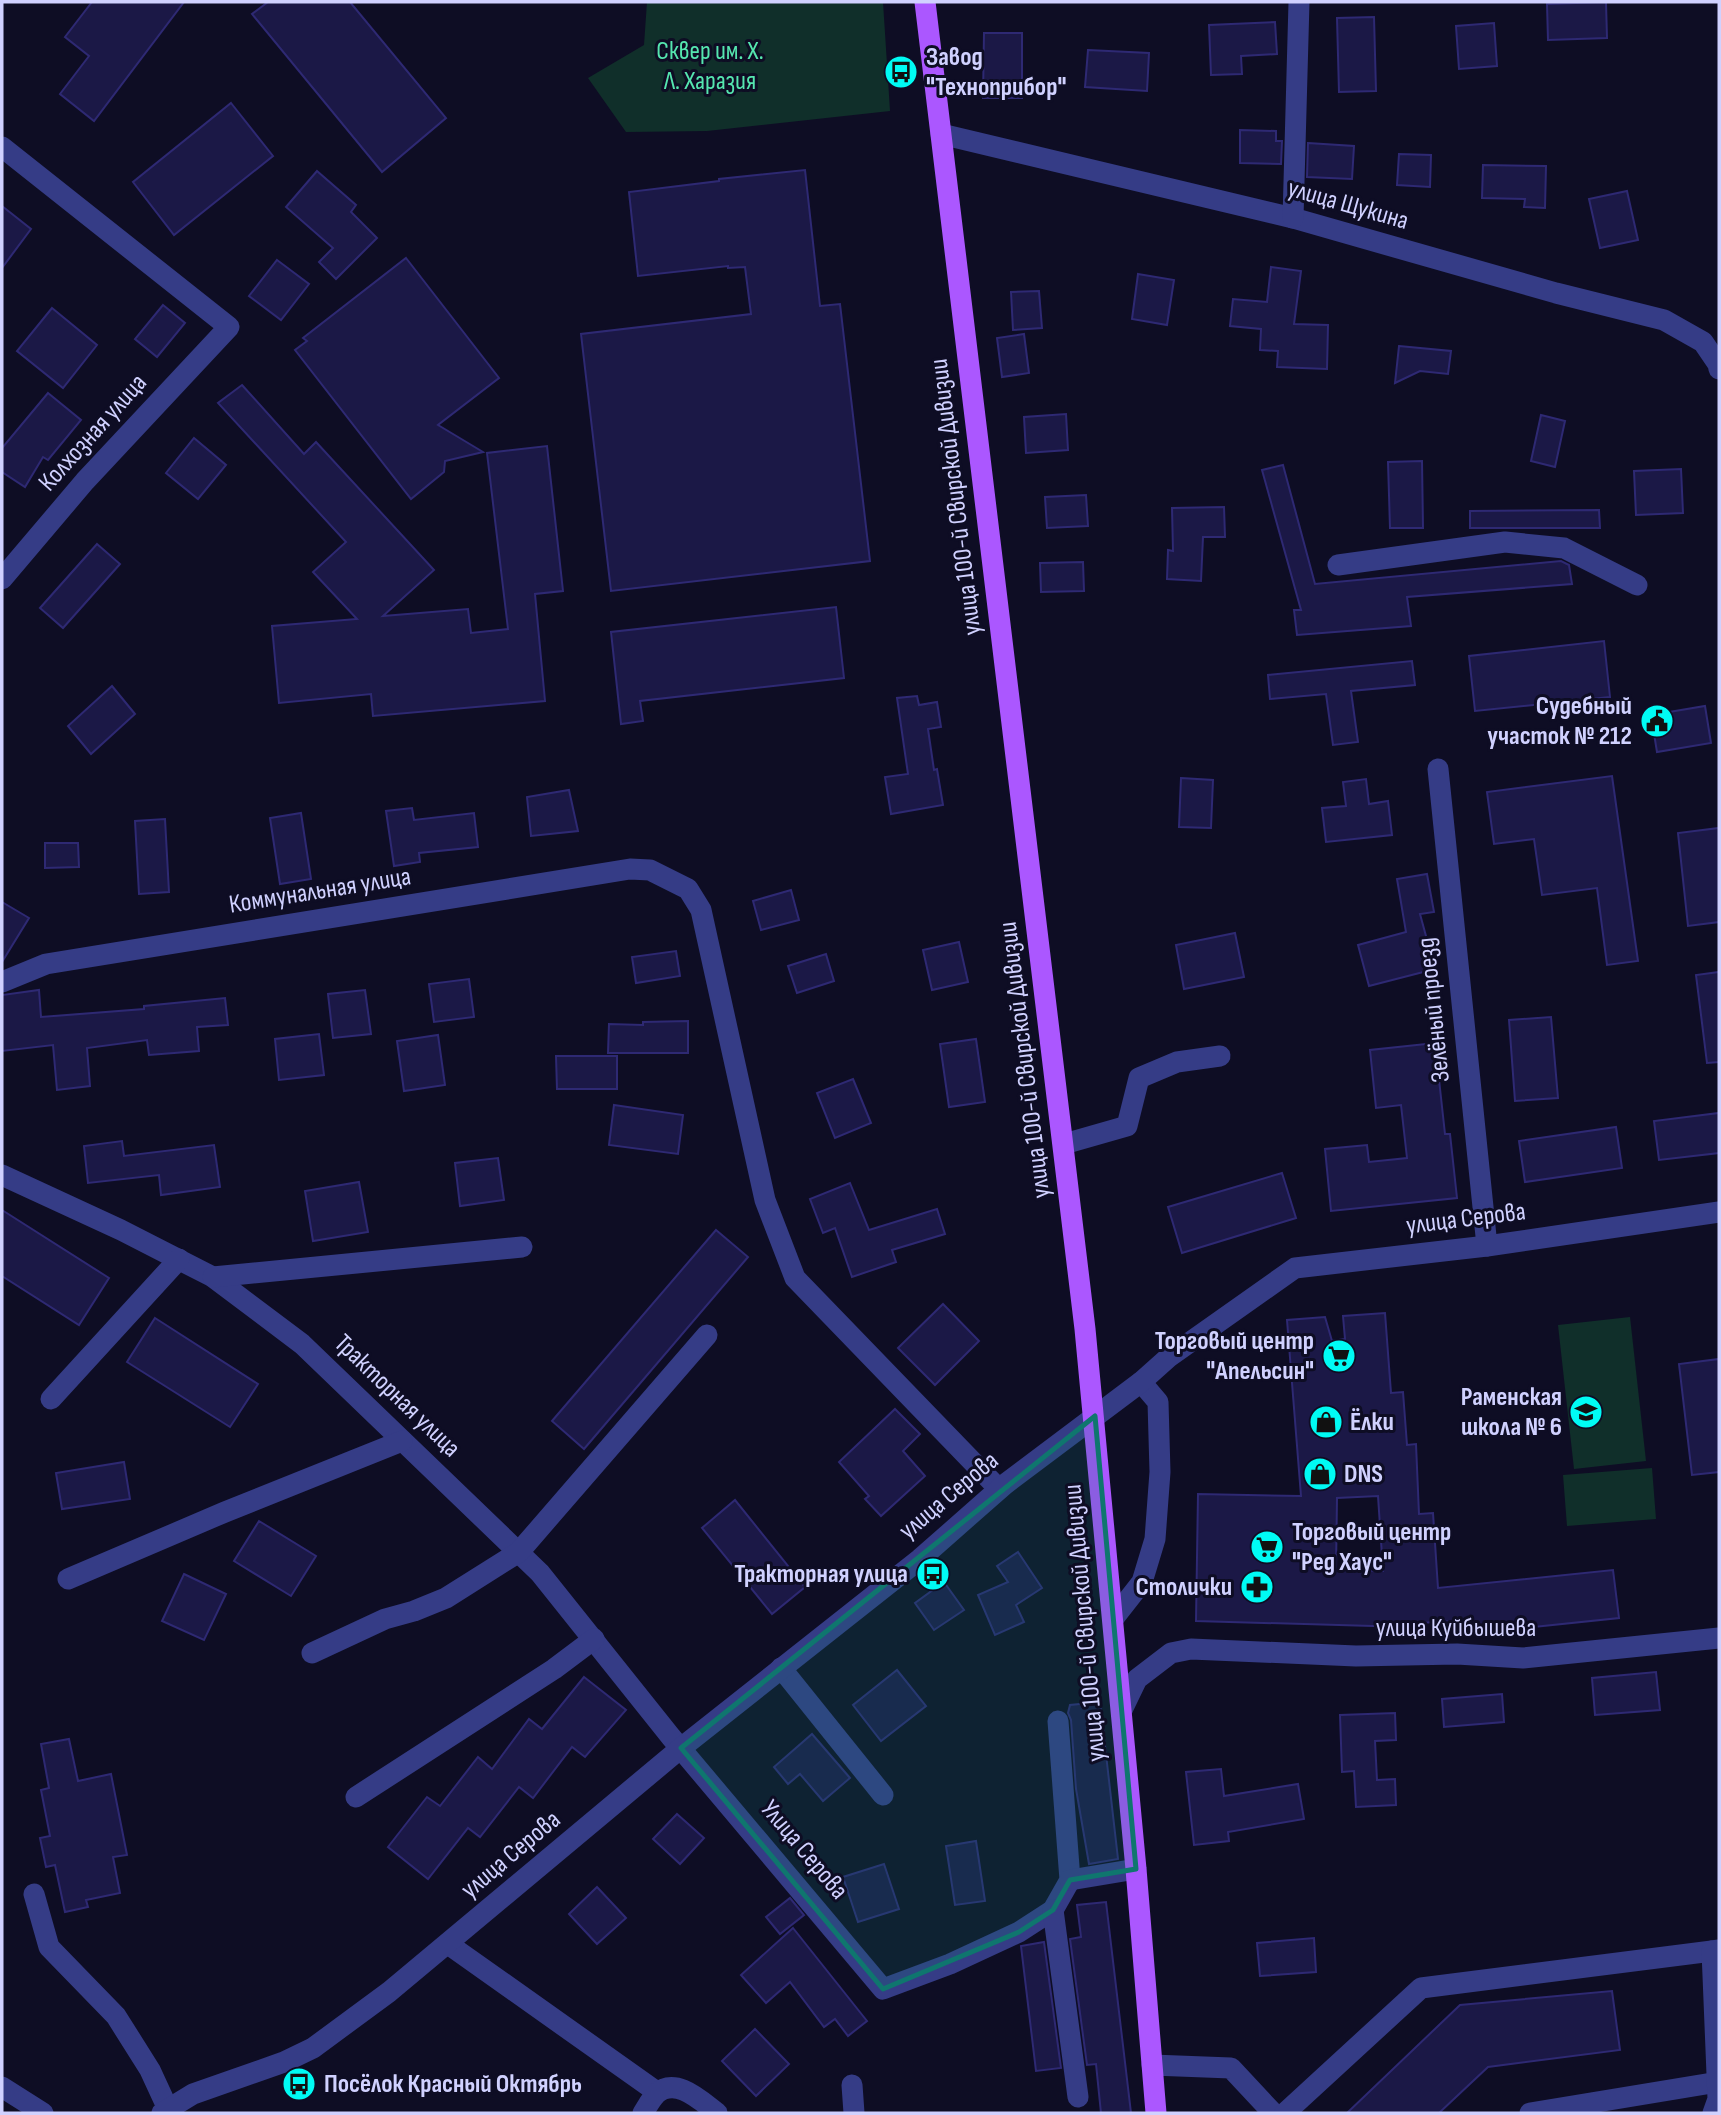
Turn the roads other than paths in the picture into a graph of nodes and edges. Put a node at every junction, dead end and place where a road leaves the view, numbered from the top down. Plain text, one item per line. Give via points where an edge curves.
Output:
1 (925, 2) edge
2 (1299, 2) edge
3 (941, 134) junction
4 (2, 147) edge
5 (1293, 218) junction
6 (1717, 360) edge
7 (1338, 565) dead end
8 (2, 579) edge
9 (1637, 585) dead end
10 (1438, 769) dead end
11 (2, 982) edge
12 (1220, 1056) dead end
13 (1064, 1144) junction
14 (2, 1174) edge
15 (1719, 1212) edge
16 (1487, 1246) junction
17 (522, 1247) dead end
18 (179, 1259) junction
19 (213, 1277) junction
20 (707, 1335) dead end
21 (1141, 1382) junction
22 (51, 1399) dead end
23 (1095, 1416) junction
24 (402, 1441) junction
25 (999, 1489) junction
26 (519, 1552) junction
27 (68, 1579) dead end
28 (1113, 1619) junction
29 (1719, 1638) edge
30 (594, 1639) junction
31 (312, 1653) dead end
32 (781, 1668) junction
33 (1122, 1710) junction
34 (1058, 1721) dead end
35 (681, 1748) junction
36 (883, 1795) dead end
37 (356, 1797) dead end
38 (1136, 1869) junction
39 (1070, 1880) junction
40 (34, 1895) dead end
41 (1053, 1910) junction
42 (448, 1944) junction
43 (1716, 1950) edge
44 (1152, 2065) junction
45 (1718, 2082) edge
46 (852, 2085) dead end
47 (2, 2087) edge
48 (657, 2092) junction
49 (1078, 2096) dead end
50 (165, 2111) edge
51 (43, 2113) edge
52 (643, 2113) edge
53 (717, 2113) edge
54 (854, 2113) edge
55 (1156, 2113) edge
56 (1275, 2113) edge
57 (1531, 2113) edge
58 (1713, 2113) edge

1 - 3 main road, улица 100-й Свирской Дивизии
2 - 5 street
3 - 5 street, улица Щукина
3 - 13 main road, улица 100-й Свирской Дивизии
4 - 8 street, Колхозная улица via 229,327 85,481
5 - 6 street, улица Щукина via 1664,320 1703,342
7 - 9 street via 1505,542 1564,548
10 - 16 street, Зелёный проезд
11 - 25 street, Коммунальная улица via 46,964 630,869 650,870 688,889 701,910 765,1200 795,1278
12 - 13 street via 1177,1062 1139,1078 1127,1126
13 - 23 main road, улица 100-й Свирской Дивизии
14 - 18 street, Тракторная улица
15 - 16 street, улица Серова
16 - 21 street, улица Серова via 1295,1268
17 - 19 street
18 - 19 street, Тракторная улица
18 - 22 street
19 - 24 street, Тракторная улица via 302,1344
20 - 26 street
21 - 23 street, улица Серова
21 - 28 street via 1158,1402 1160,1472 1155,1539 1142,1582
23 - 25 street, улица Серова
23 - 28 main road, улица 100-й Свирской Дивизии
24 - 26 street, Тракторная улица
24 - 27 street
25 - 32 street, улица Серова via 920,1559
26 - 30 street, Тракторная улица
26 - 31 street via 446,1598 384,1619
28 - 33 main road, улица 100-й Свирской Дивизии
29 - 33 street, улица Куйбышева via 1523,1658 1191,1649 1171,1653 1137,1679
30 - 35 street, Тракторная улица
30 - 37 street
32 - 35 street, улица Серова
32 - 36 street
33 - 38 main road, улица 100-й Свирской Дивизии
34 - 39 street
35 - 41 street, Улица Серова via 883,1989 950,1964
35 - 42 street, улица Серова
38 - 39 street
38 - 44 main road, улица 100-й Свирской Дивизии
39 - 41 street
40 - 50 street via 49,1947 116,2016 150,2070
41 - 49 street
42 - 48 street
42 - 50 street, улица Серова via 313,2048 193,2094
43 - 45 street
43 - 56 street via 1421,1988
44 - 55 main road, улица 100-й Свирской Дивизии
44 - 56 street via 1231,2068
45 - 57 street
45 - 58 street
46 - 54 street
47 - 51 street
48 - 52 street
48 - 53 street via 674,2087 691,2093

